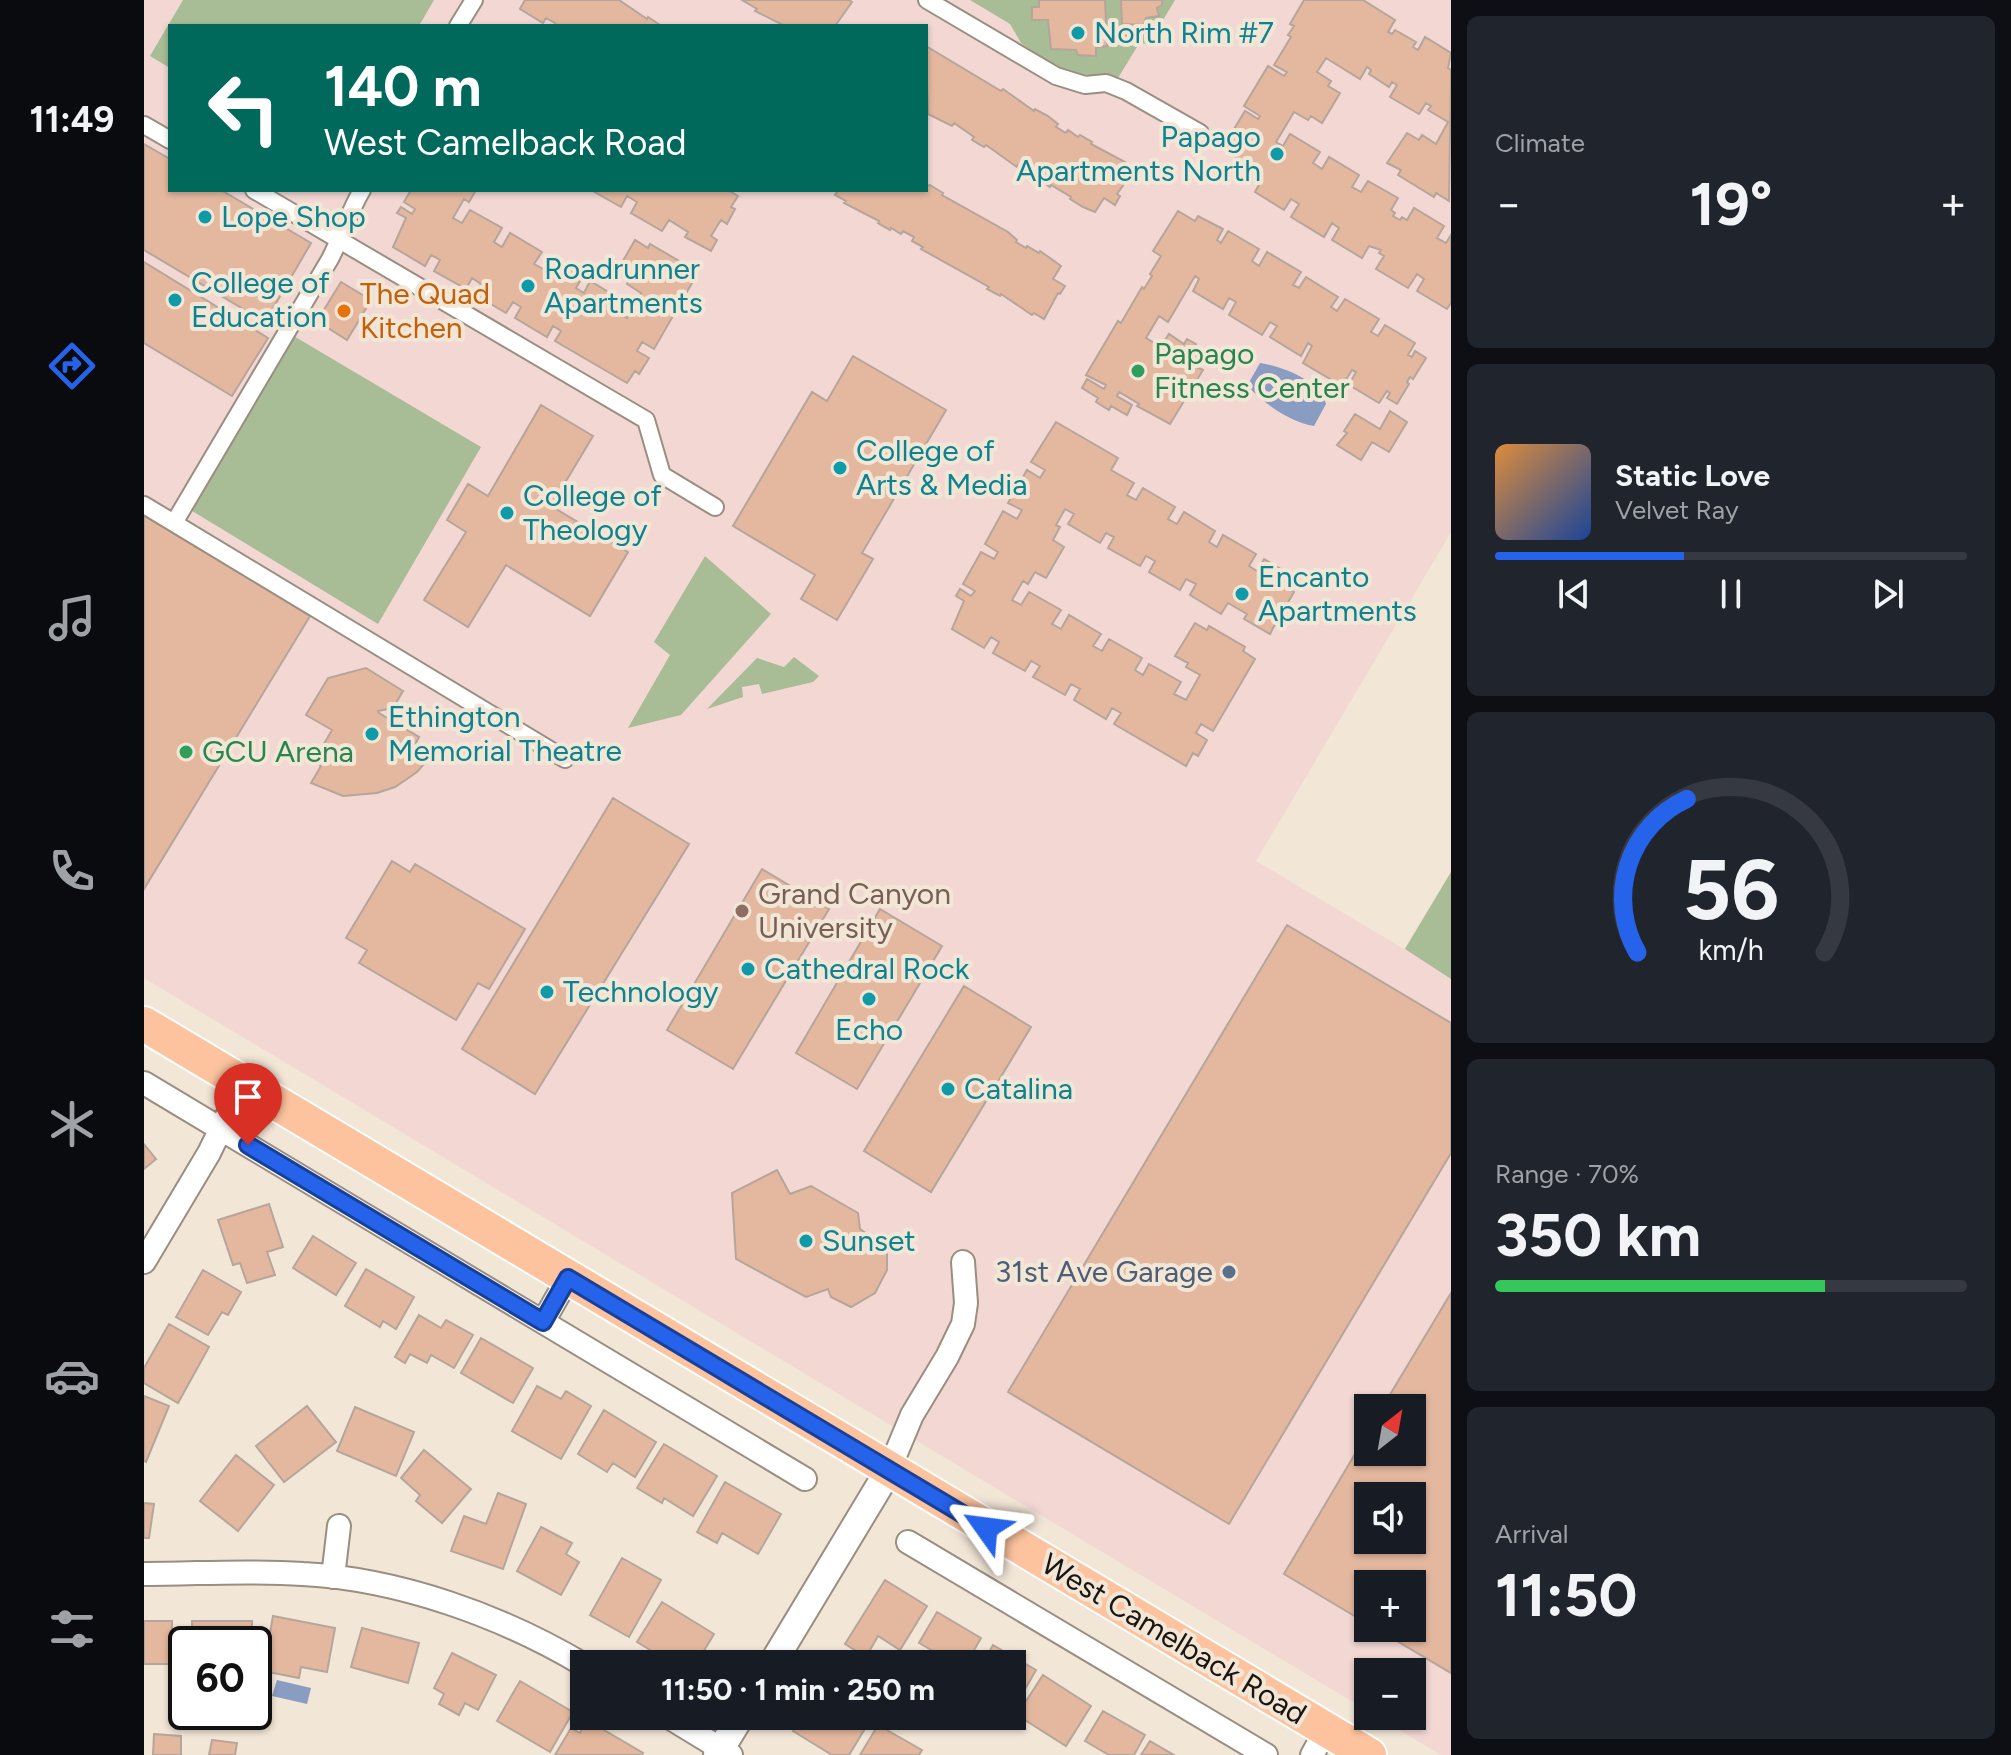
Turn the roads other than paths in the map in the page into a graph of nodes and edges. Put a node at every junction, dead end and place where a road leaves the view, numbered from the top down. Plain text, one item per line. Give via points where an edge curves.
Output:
1 (474, 0) edge
2 (927, 0) edge
3 (459, 24) edge
4 (144, 125) edge
5 (1200, 133) dead end
6 (168, 139) edge
7 (257, 192) edge
8 (361, 192) edge
9 (340, 241) junction
10 (144, 505) edge
11 (715, 507) dead end
12 (174, 523) junction
13 (565, 759) dead end
14 (144, 1024) edge
15 (144, 1083) edge
16 (243, 1083) junction
17 (221, 1129) junction
18 (144, 1262) edge
19 (963, 1262) dead end
20 (568, 1278) junction
21 (543, 1322) junction
22 (889, 1470) junction
23 (805, 1479) dead end
24 (339, 1526) dead end
25 (908, 1542) dead end
26 (144, 1574) edge
27 (333, 1577) junction
28 (780, 1650) edge
29 (570, 1657) edge
30 (688, 1730) edge
31 (734, 1730) edge
32 (1319, 1742) edge
33 (723, 1753) edge
34 (1266, 1755) edge
35 (1369, 1755) edge

1 - 3 street
2 - 5 street via 1056,76 1085,85 1106,83
4 - 6 street
7 - 9 street
8 - 9 street
9 - 11 street via 646,420 662,475
9 - 12 street
10 - 12 street
12 - 13 street
14 - 16 main road, West Camelback Road
15 - 17 street
16 - 17 street
16 - 20 main road, West Camelback Road
17 - 18 street
17 - 21 street
19 - 22 street via 963,1324 912,1415
20 - 21 street
20 - 22 main road, West Camelback Road
21 - 23 street
22 - 28 street
22 - 32 main road, West Camelback Road
24 - 27 street
25 - 34 street, West Camelback Road
26 - 27 street
27 - 29 street via 368,1581 470,1611
30 - 33 street
31 - 33 street
32 - 35 main road, West Camelback Road

